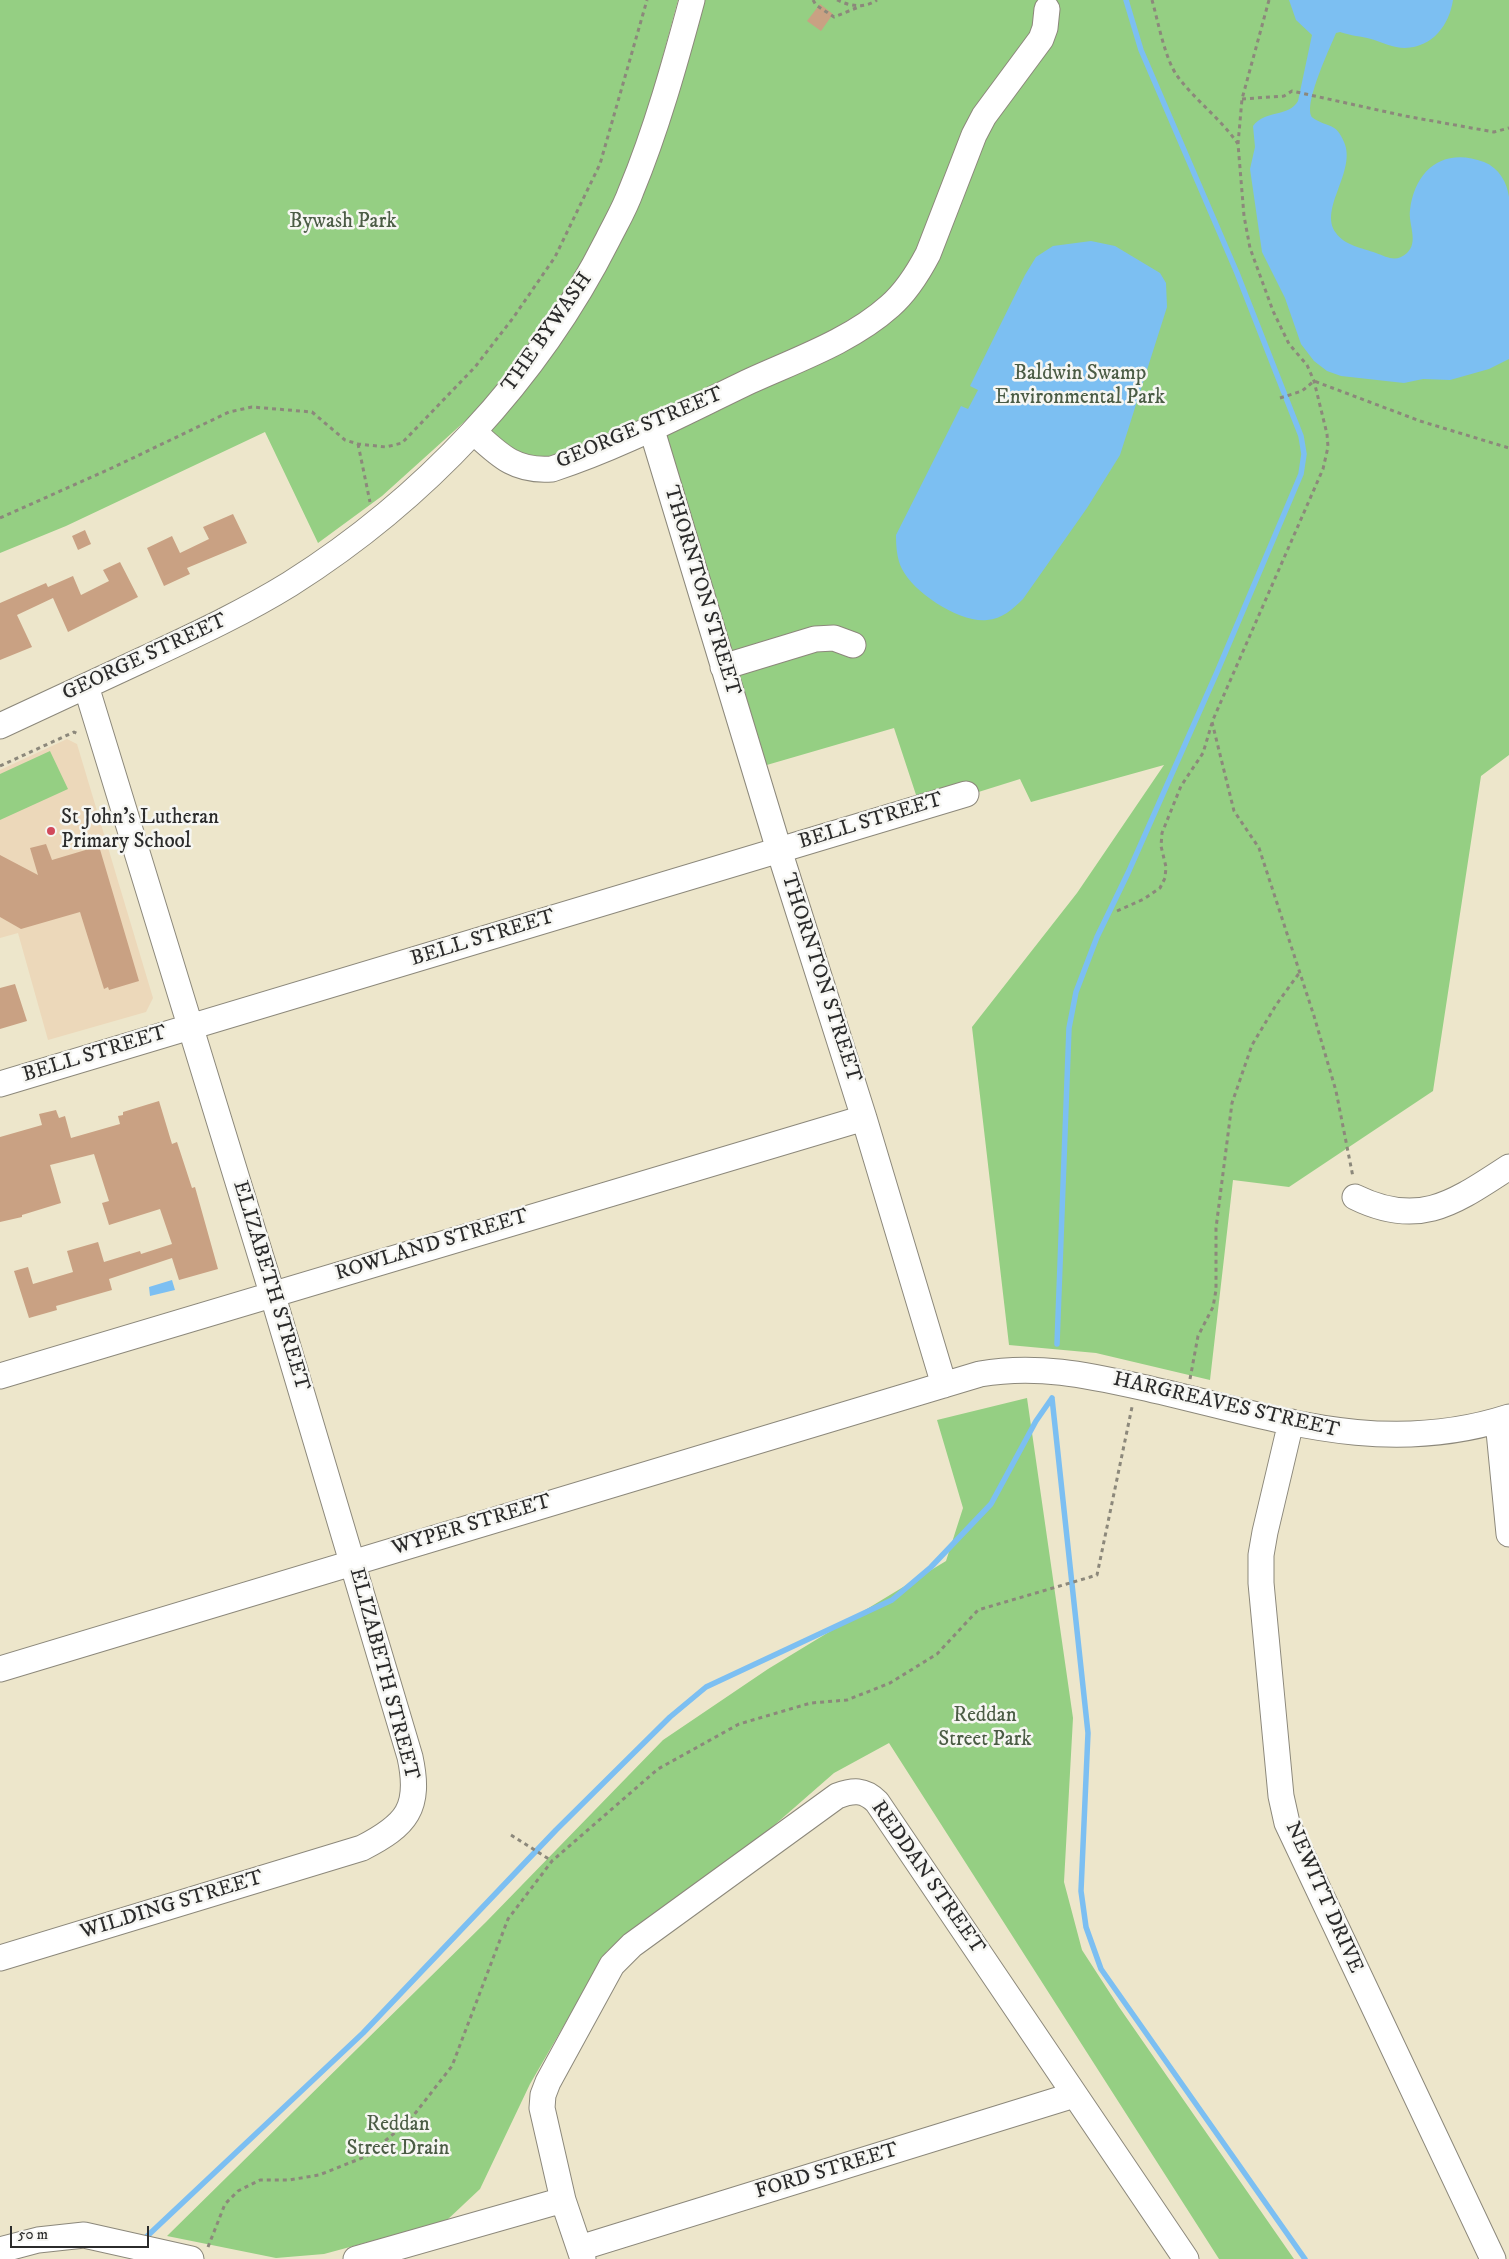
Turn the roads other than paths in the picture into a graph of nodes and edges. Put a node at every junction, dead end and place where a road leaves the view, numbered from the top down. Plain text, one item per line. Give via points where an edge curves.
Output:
1 (692, 0) edge
2 (1047, 9) dead end
3 (651, 427) junction
4 (474, 432) junction
5 (288, 586) joint
6 (853, 645) dead end
7 (723, 667) junction
8 (86, 686) junction
9 (0, 726) edge
10 (966, 794) dead end
11 (779, 850) junction
12 (190, 1027) junction
13 (0, 1084) edge
14 (864, 1118) junction
15 (1509, 1167) edge
16 (1355, 1197) road end
17 (272, 1293) junction
18 (0, 1376) edge
19 (944, 1386) junction
20 (1504, 1419) edge
21 (1291, 1422) junction
22 (1509, 1534) edge
23 (352, 1562) junction
24 (0, 1669) edge
25 (344, 1855) joint
26 (0, 1958) edge
27 (1074, 2095) junction
28 (563, 2200) junction
29 (0, 2250) edge
30 (199, 2254) edge
31 (581, 2254) edge
32 (356, 2259) edge
33 (1186, 2259) edge
34 (1492, 2259) edge

1 - 4 street, THE BYWASH via 644,157 631,193 602,251 585,284 538,354
2 - 3 street, GEORGE STREET via 1040,40 984,116 974,135 919,271 889,306 853,331 810,353
3 - 4 street, GEORGE STREET via 567,464 539,470 524,468 499,456
3 - 7 street, THORNTON STREET
4 - 5 street, THE BYWASH via 374,524
5 - 8 street, GEORGE STREET via 206,630
6 - 7 street via 834,638 814,639
7 - 11 street, THORNTON STREET
8 - 9 street, GEORGE STREET
8 - 12 street, ELIZABETH STREET
10 - 11 street, BELL STREET
11 - 12 street, BELL STREET
11 - 14 street, THORNTON STREET
12 - 13 street, BELL STREET
12 - 17 street, ELIZABETH STREET
14 - 17 street, ROWLAND STREET
14 - 19 street, THORNTON STREET
15 - 16 street via 1464,1196 1429,1210 1390,1210 1372,1206
17 - 18 street, ROWLAND STREET
17 - 23 street, ELIZABETH STREET
19 - 21 street, HARGREAVES STREET via 980,1374 1060,1370
19 - 23 street, WYPER STREET
20 - 21 street, HARGREAVES STREET via 1425,1435 1394,1436 1356,1434
20 - 22 street
21 - 34 street, NEWITT DRIVE via 1261,1555 1281,1796 1287,1823
23 - 24 street, WYPER STREET
23 - 25 street, ELIZABETH STREET via 410,1757 415,1788 413,1802 395,1828
25 - 26 street, WILDING STREET
27 - 28 street, REDDAN STREET via 877,1802 859,1791 847,1792 837,1796 632,1945 612,1965 543,2095 543,2122
27 - 31 street, FORD STREET
27 - 33 street, REDDAN STREET
28 - 31 street, REDDAN STREET
28 - 32 street
29 - 30 street via 38,2240 84,2235 150,2249

